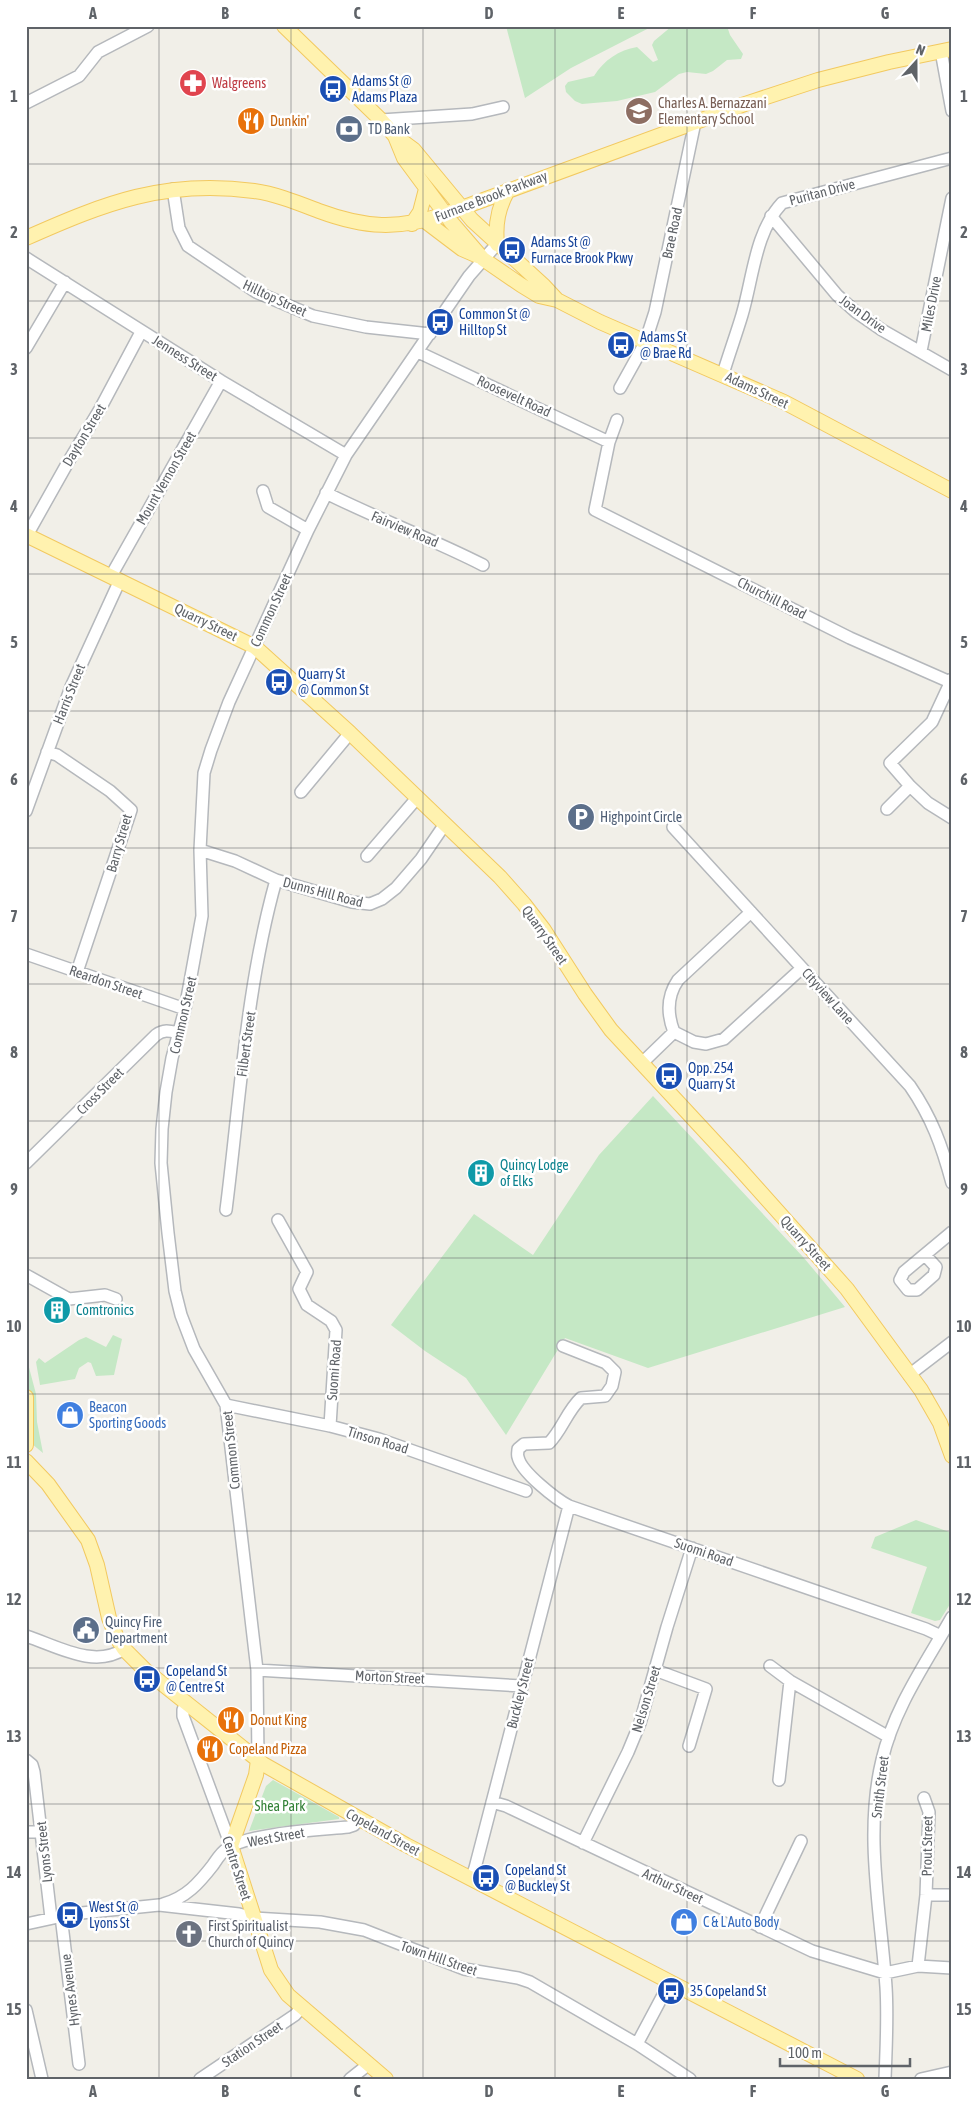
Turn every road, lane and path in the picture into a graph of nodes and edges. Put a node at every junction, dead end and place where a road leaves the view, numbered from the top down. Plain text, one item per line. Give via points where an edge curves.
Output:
1 (148, 26) edge
2 (284, 26) edge
3 (946, 50) edge
4 (26, 103) edge
5 (503, 107) dead end
6 (952, 111) edge
7 (381, 120) junction
8 (695, 122) junction
9 (395, 136) junction
10 (952, 158) edge
11 (173, 189) junction
12 (426, 189) junction
13 (508, 190) junction
14 (952, 198) edge
15 (462, 208) junction
16 (445, 214) junction
17 (771, 216) junction
18 (418, 222) junction
19 (26, 238) edge
20 (497, 244) junction
21 (26, 258) edge
22 (483, 259) junction
23 (65, 282) junction
24 (557, 300) junction
25 (142, 332) junction
26 (430, 334) junction
27 (645, 342) junction
28 (26, 348) edge
29 (921, 351) junction
30 (418, 352) junction
31 (952, 370) edge
32 (723, 374) junction
33 (221, 381) junction
34 (620, 388) dead end
35 (617, 420) dead end
36 (609, 442) junction
37 (346, 455) junction
38 (952, 490) edge
39 (263, 491) dead end
40 (326, 493) junction
41 (308, 530) junction
42 (27, 536) edge
43 (483, 565) dead end
44 (115, 578) junction
45 (255, 647) junction
46 (951, 680) edge
47 (350, 734) junction
48 (47, 752) junction
49 (910, 786) junction
50 (301, 792) dead end
51 (416, 798) junction
52 (887, 809) dead end
53 (26, 811) edge
54 (952, 818) edge
55 (445, 824) junction
56 (673, 827) dead end
57 (200, 850) junction
58 (367, 856) dead end
59 (276, 880) junction
60 (751, 912) junction
61 (26, 954) edge
62 (802, 968) junction
63 (77, 972) junction
64 (185, 1009) junction
65 (674, 1032) junction
66 (178, 1033) junction
67 (642, 1063) junction
68 (26, 1163) edge
69 (952, 1183) edge
70 (226, 1210) dead end
71 (278, 1220) dead end
72 (952, 1232) edge
73 (925, 1255) dead end
74 (26, 1275) edge
75 (116, 1299) dead end
76 (952, 1342) edge
77 (563, 1346) dead end
78 (908, 1374) junction
79 (26, 1397) edge
80 (226, 1405) junction
81 (330, 1426) junction
82 (26, 1445) edge
83 (952, 1456) edge
84 (26, 1461) edge
85 (526, 1491) dead end
86 (569, 1506) junction
87 (692, 1548) junction
88 (952, 1617) edge
89 (26, 1636) edge
90 (941, 1636) junction
91 (124, 1649) junction
92 (770, 1666) dead end
93 (257, 1670) junction
94 (655, 1670) junction
95 (790, 1681) junction
96 (522, 1686) junction
97 (186, 1702) junction
98 (889, 1737) junction
99 (689, 1746) dead end
100 (26, 1760) edge
101 (258, 1760) junction
102 (779, 1780) dead end
103 (924, 1798) dead end
104 (492, 1802) junction
105 (358, 1819) junction
106 (26, 1832) edge
107 (42, 1832) junction
108 (801, 1841) dead end
109 (583, 1843) junction
110 (230, 1846) junction
111 (471, 1879) junction
112 (926, 1895) junction
113 (952, 1895) edge
114 (154, 1906) junction
115 (56, 1917) junction
116 (254, 1918) junction
117 (26, 1924) edge
118 (760, 1926) junction
119 (918, 1966) junction
120 (952, 1968) edge
121 (885, 1973) junction
122 (670, 1982) junction
123 (302, 2007) junction
124 (26, 2010) edge
125 (637, 2044) junction
126 (79, 2064) dead end
127 (369, 2064) junction
128 (952, 2072) edge
129 (42, 2079) edge
130 (200, 2079) edge
131 (350, 2079) edge
132 (386, 2079) edge
133 (690, 2079) edge
134 (857, 2079) edge
135 (885, 2079) edge
136 (921, 2079) edge

1 - 4 street via 98,52 79,76
2 - 7 main road, Adams Street
3 - 6 street
3 - 8 main road, Furnace Brook Parkway via 818,80
5 - 7 street via 472,114
7 - 9 main road, Adams Street
8 - 13 main road, Furnace Brook Parkway
8 - 27 street, Brae Road
9 - 12 main road, Adams Street via 401,153
9 - 15 main road, Adams Street via 414,150
10 - 17 street, Puritan Drive via 782,203
11 - 18 main road, Furnace Brook Parkway via 212,187 255,191 368,225 388,227
11 - 19 main road, Furnace Brook Parkway via 107,204
11 - 26 street, Hilltop Street via 179,228 188,246 256,292 313,316 366,327
12 - 16 main road, Adams Street
12 - 18 main road
13 - 15 main road, Furnace Brook Parkway
13 - 20 main road via 498,210
14 - 29 street, Miles Drive
15 - 16 main road, Furnace Brook Parkway
15 - 20 main road, Adams Street
16 - 18 main road, Furnace Brook Parkway
16 - 22 main road, Adams Street
17 - 29 street, Joan Drive via 837,295 882,330
17 - 32 street, Puritan Drive via 761,240
18 - 22 main road
20 - 22 street, Common Street
20 - 24 main road, Adams Street
21 - 23 street, Jenness Street
22 - 24 main road, Adams Street via 539,296
22 - 26 street, Common Street
23 - 25 street, Jenness Street
23 - 28 street
24 - 27 main road, Adams Street
25 - 33 street, Jenness Street
25 - 42 street, Dayton Street
26 - 30 street, Common Street
27 - 32 main road, Adams Street
27 - 34 street, Brae Road
29 - 31 street, Joan Drive
30 - 36 street, Roosevelt Road
30 - 37 street, Common Street
32 - 38 main road, Adams Street via 784,402
33 - 37 street, Jenness Street
33 - 44 street, Mount Vernon Street
35 - 36 street
36 - 46 street, Churchill Road via 595,510 850,638
37 - 40 street, Common Street
39 - 41 street via 268,507
40 - 41 street, Common Street
40 - 43 street, Fairview Road
41 - 45 street, Common Street
42 - 44 main road, Quarry Street
44 - 45 main road, Quarry Street
44 - 48 street, Harris Street
45 - 47 main road, Quarry Street
45 - 57 street, Common Street via 229,702 206,766
46 - 49 street via 932,722 890,763
47 - 50 street
47 - 51 main road, Quarry Street
48 - 53 street, Harris Street
48 - 63 street, Barry Street via 57,755 110,791 131,810
49 - 52 street
49 - 54 street via 928,803
51 - 55 main road, Quarry Street
51 - 58 street
55 - 59 street, Dunns Hill Road via 396,888 382,900 370,904 352,902
55 - 67 main road, Quarry Street via 524,904 611,1030
56 - 60 street, Cityview Lane
57 - 59 street, Dunns Hill Road via 235,861
57 - 64 street, Common Street via 202,916
59 - 70 street, Filbert Street via 257,958
60 - 62 street, Cityview Lane
60 - 65 street via 671,989 669,1011
61 - 63 street, Reardon Street
62 - 65 street via 724,1038 706,1044
62 - 69 street, Cityview Lane via 910,1086 925,1107 935,1127
63 - 64 street, Reardon Street
64 - 66 street, Common Street
65 - 67 street
66 - 68 street, Cross Street via 167,1030 156,1035
66 - 80 street, Common Street via 166,1092 161,1163 175,1291 194,1349
67 - 78 main road, Quarry Street via 847,1289
71 - 81 street, Suomi Road via 307,1272 299,1289 307,1304 331,1321 336,1330
72 - 73 street
74 - 75 street via 68,1299 104,1295
76 - 78 street
77 - 86 street, Suomi Road via 606,1363 615,1372 612,1386 605,1396 581,1398 549,1442 524,1444 518,1449 518,1458 524,1468 556,1499
78 - 83 main road, Quarry Street via 933,1412
79 - 82 main road
80 - 81 street, Tinson Road
80 - 93 street, Common Street
81 - 85 street, Tinson Road via 379,1439
84 - 91 main road, Copeland Street via 48,1484 88,1540 98,1565 109,1618
86 - 87 street, Suomi Road
86 - 96 street, Buckley Street
87 - 90 street, Suomi Road
87 - 94 street, Nelson Street
88 - 90 street, Smith Street
89 - 91 street via 89,1657 103,1658
90 - 98 street, Smith Street via 901,1704
91 - 97 main road, Copeland Street
92 - 95 street
93 - 96 street, Morton Street
93 - 101 street, Common Street
94 - 99 street via 706,1689
94 - 109 street, Nelson Street via 630,1748
95 - 98 street
95 - 102 street
96 - 104 street, Buckley Street
97 - 101 main road, Copeland Street
97 - 110 street, Centre Street via 183,1716
98 - 121 street, Smith Street via 880,1767 875,1844
100 - 107 street, Lyons Street via 34,1768
101 - 105 main road, Copeland Street
101 - 110 main road, Common Street via 256,1776
103 - 112 street, Prout Street via 929,1812
104 - 109 street, Arthur Street
104 - 111 street, Buckley Street
105 - 110 street, West Street via 348,1827 274,1835
105 - 111 main road, Copeland Street
106 - 107 street
107 - 115 street, Lyons Street
108 - 118 street
109 - 118 street, Arthur Street
110 - 114 street, West Street via 191,1891 176,1900
110 - 116 main road, Centre Street
111 - 122 main road, Copeland Street
112 - 113 street, Prout Street
112 - 119 street, Prout Street
114 - 115 street, West Street
114 - 116 street, West Street
115 - 117 street, West Street
115 - 126 street, Hynes Avenue
116 - 123 main road, Centre Street via 273,1975
116 - 125 street, Town Hill Street via 356,1928 464,1969 524,1980
118 - 121 street, Arthur Street via 812,1951
119 - 120 street
119 - 121 street
121 - 135 street, Smith Street
122 - 125 street
122 - 134 main road, Copeland Street
123 - 127 main road, Centre Street
123 - 130 street, Station Street
124 - 129 street
125 - 133 street, Town Hill Street
127 - 131 street
127 - 132 main road, Centre Street
128 - 136 street

